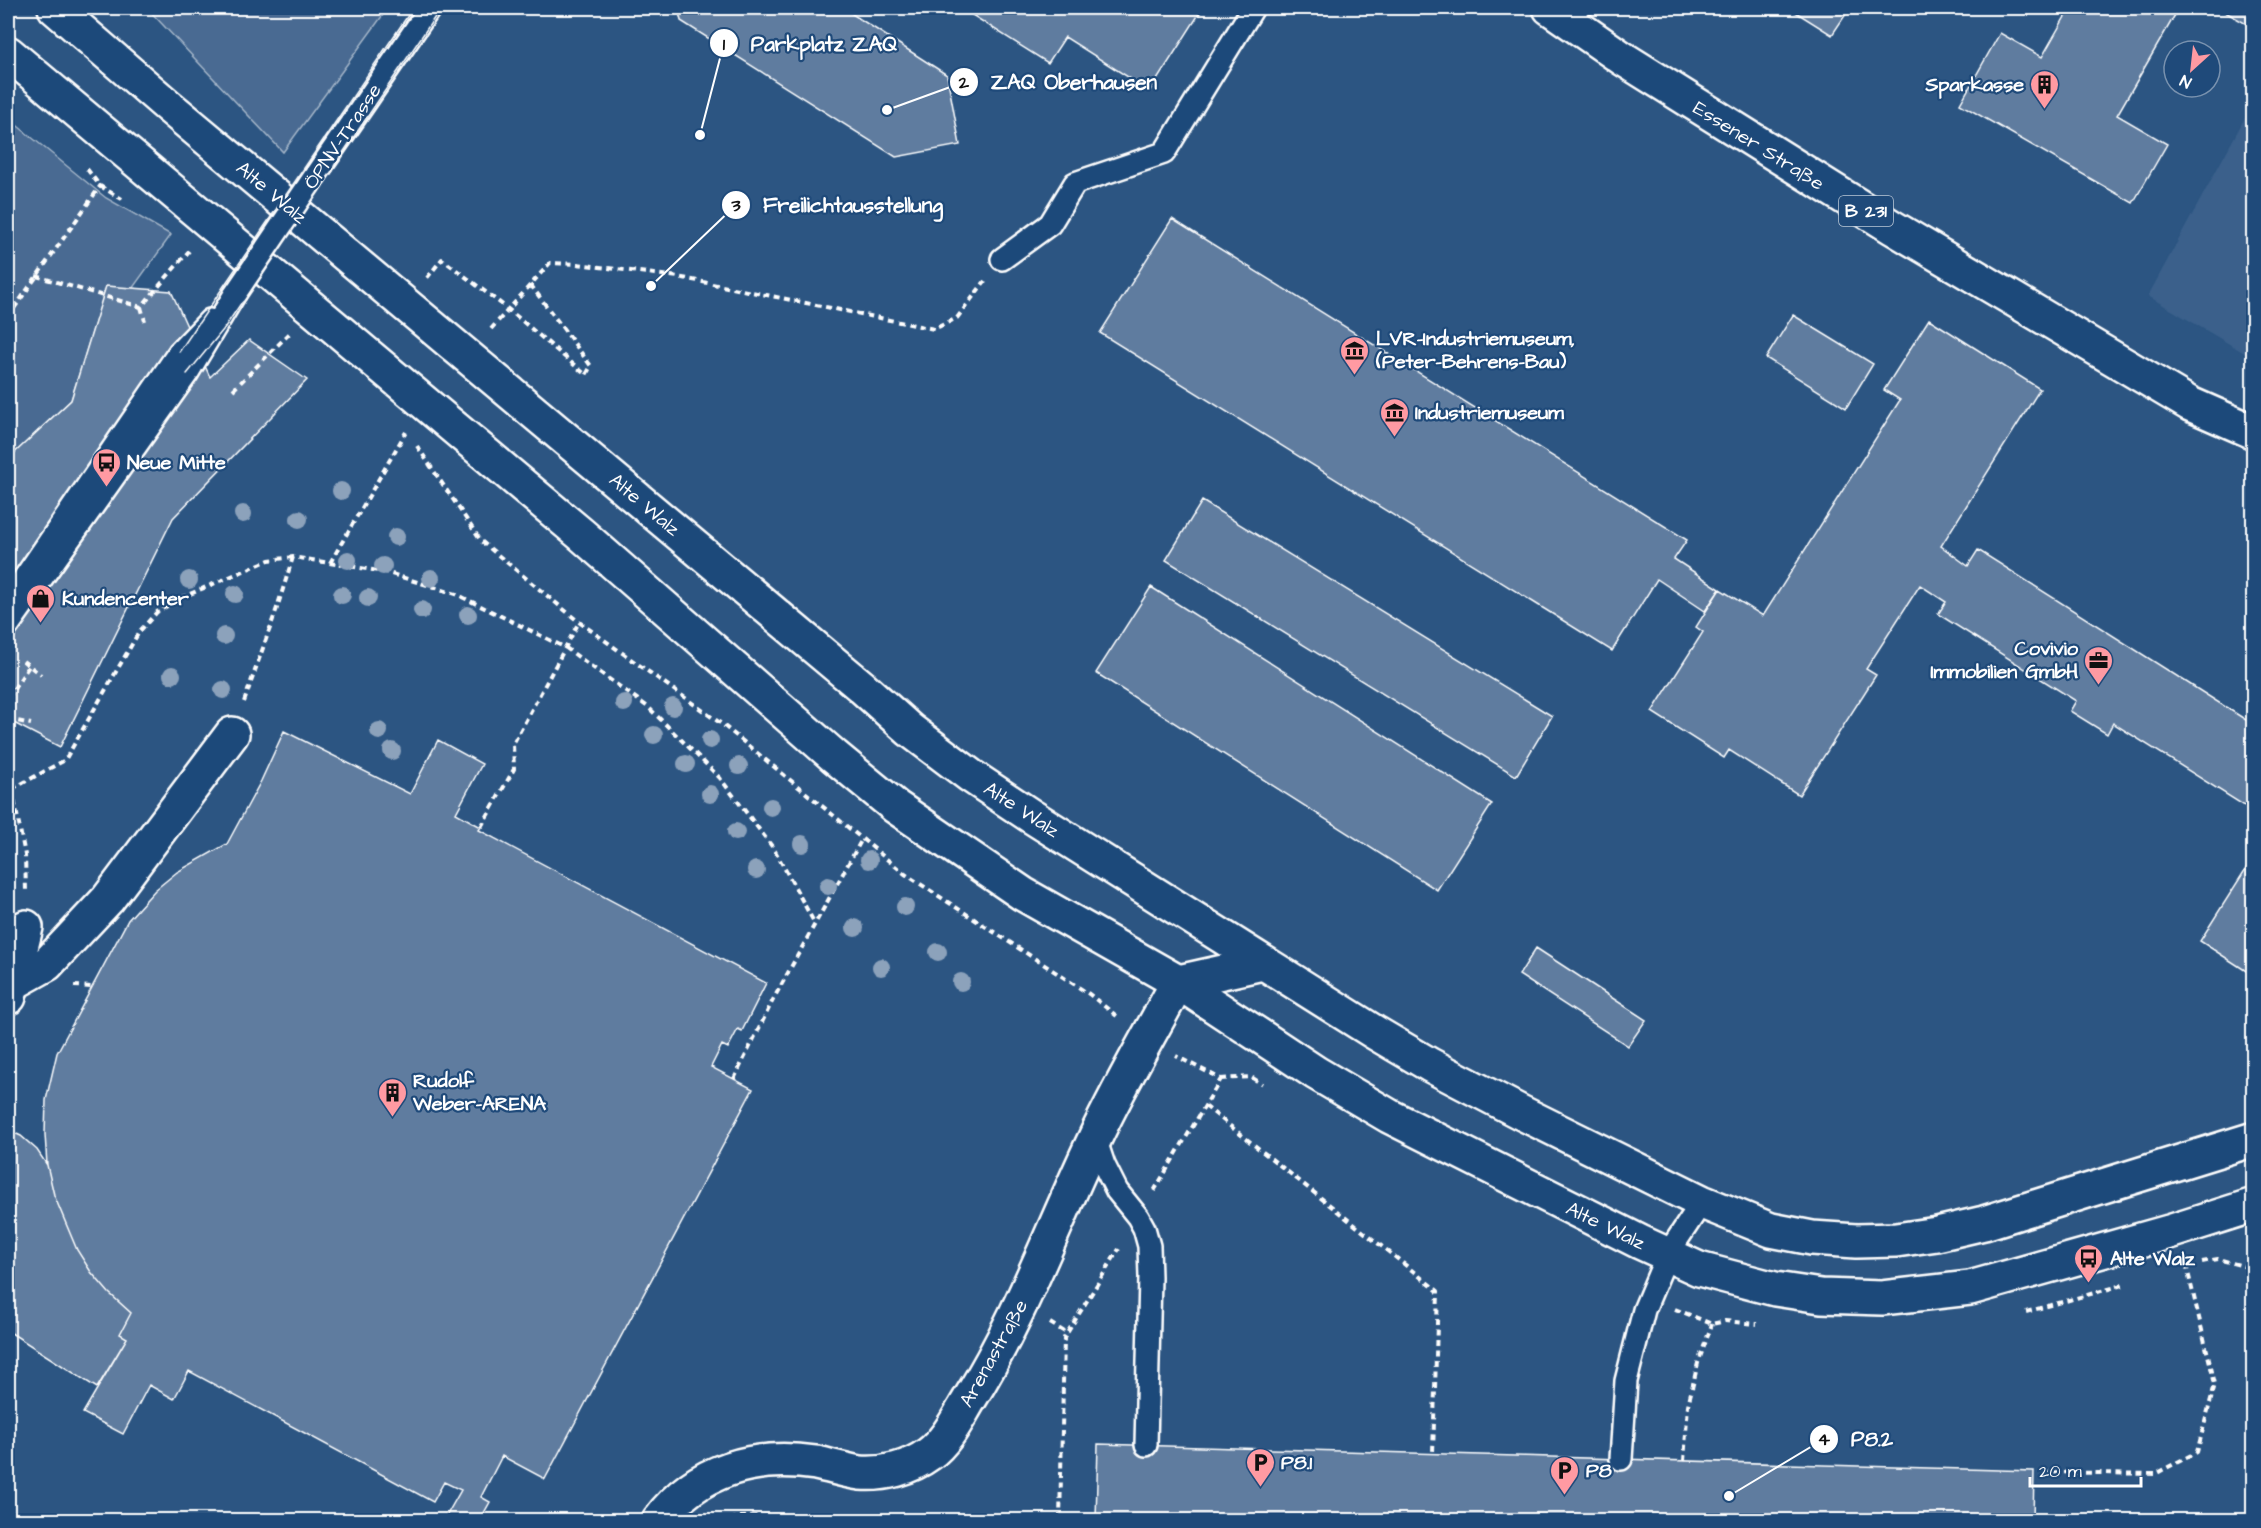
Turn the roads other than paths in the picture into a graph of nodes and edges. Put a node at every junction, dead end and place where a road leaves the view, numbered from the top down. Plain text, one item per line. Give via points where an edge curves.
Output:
1 (54, 8) edge
2 (430, 8) edge
3 (1253, 8) edge
4 (1550, 8) edge
5 (8, 53) edge
6 (1002, 259) road end
7 (235, 294) junction
8 (2190, 404) junction
9 (2253, 432) edge
10 (2253, 452) edge
11 (8, 602) edge
12 (8, 626) edge
13 (237, 721) road end
14 (26, 927) road end
15 (1263, 963) junction
16 (1178, 982) junction
17 (10, 993) edge
18 (1095, 1138) junction
19 (2253, 1139) edge
20 (1702, 1202) junction
21 (2253, 1205) edge
22 (1667, 1255) junction
23 (1146, 1445) dead end
24 (1621, 1459) dead end
25 (659, 1521) edge

1 - 15 street, Alte Walz via 910,730 1023,811
2 - 7 lane, ÖPNV-Trasse, bridge
3 - 6 lane via 1164,153 1076,183 1050,224
4 - 8 street, Essener Straße / B 231 via 1622,58 1892,227
5 - 16 street, Alte Walz via 582,535 896,807 1023,894
7 - 11 lane via 179,352
7 - 12 lane via 187,374
8 - 9 street, Essener Straße / B 231
8 - 10 street, Essener Straße / B 231
13 - 17 street via 108,899 47,964
14 - 17 street
15 - 16 street
15 - 20 street, Alte Walz via 1430,1065
16 - 18 street, Arenastraße
16 - 22 street, Alte Walz via 1389,1116
18 - 23 lane via 1104,1165 1117,1191 1138,1217 1149,1246
18 - 25 street, Arenastraße via 1011,1325 956,1421 930,1454 896,1470 873,1473 813,1463 778,1462 720,1470 693,1486
19 - 20 street, Alte Walz via 1984,1223 1896,1240 1812,1239 1771,1230
20 - 22 lane
21 - 22 street, Alte Walz via 1997,1282 1941,1293 1882,1298 1821,1296 1775,1289 1699,1269
22 - 24 lane via 1644,1310 1632,1353 1626,1381

